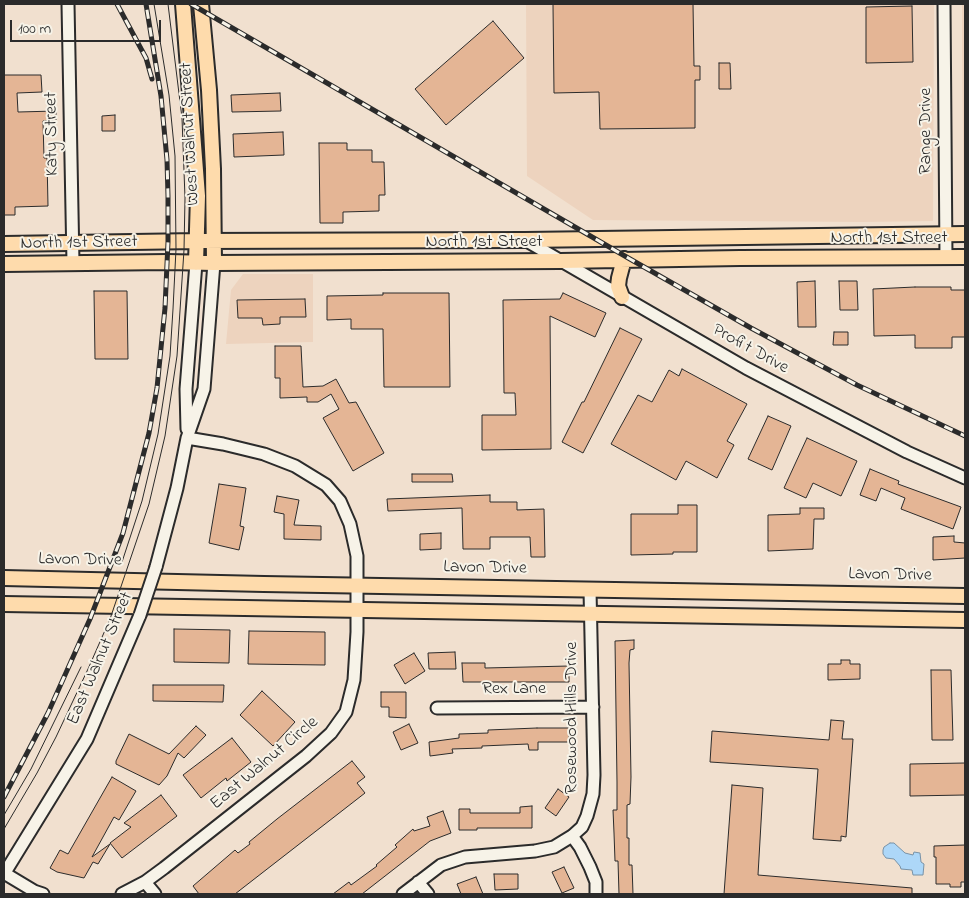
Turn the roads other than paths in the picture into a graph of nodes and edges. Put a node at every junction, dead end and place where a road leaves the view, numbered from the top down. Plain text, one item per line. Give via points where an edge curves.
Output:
1 (68, 4) edge
2 (183, 4) edge
3 (201, 4) edge
4 (944, 4) edge
5 (209, 90) junction
6 (191, 92) junction
7 (965, 234) edge
8 (946, 235) junction
9 (740, 237) junction
10 (525, 240) junction
11 (197, 241) junction
12 (215, 242) junction
13 (72, 243) junction
14 (4, 244) edge
15 (740, 258) junction
16 (946, 258) junction
17 (965, 258) edge
18 (624, 259) junction
19 (560, 261) junction
20 (73, 263) junction
21 (196, 263) junction
22 (214, 263) junction
23 (4, 264) edge
24 (622, 298) junction
25 (187, 438) junction
26 (965, 478) edge
27 (4, 578) edge
28 (357, 586) junction
29 (590, 590) junction
30 (965, 596) edge
31 (4, 604) edge
32 (357, 610) junction
33 (590, 615) junction
34 (965, 620) edge
35 (593, 707) junction
36 (436, 708) dead end
37 (572, 836) junction
38 (4, 874) edge
39 (145, 882) junction
40 (418, 882) junction
41 (43, 894) edge
42 (122, 894) edge
43 (155, 894) edge
44 (403, 894) edge
45 (428, 894) edge
46 (596, 894) edge

1 - 13 street, Katy Street
2 - 6 main road, West Walnut Street
3 - 5 main road, West Walnut Street
4 - 8 street, Range Drive
5 - 6 main road
5 - 12 main road, West Walnut Street
6 - 11 main road, West Walnut Street via 198,196
7 - 8 main road, North 1st Street
8 - 9 main road, North 1st Street
8 - 16 street, Range Drive
9 - 10 main road, North 1st Street
9 - 15 main road
10 - 12 main road, North 1st Street
10 - 19 street, Profit Drive
11 - 12 main road, North 1st Street
11 - 13 main road, North 1st Street
11 - 21 main road, West Walnut Street
12 - 22 main road, West Walnut Street
13 - 14 main road, North 1st Street
13 - 20 street, Katy Street
15 - 16 main road, North 1st Street
15 - 18 main road, North 1st Street
16 - 17 main road, North 1st Street
18 - 19 main road, North 1st Street
18 - 24 main road via 618,286
19 - 22 main road, North 1st Street
19 - 24 street, Profit Drive
20 - 21 main road, North 1st Street
20 - 23 main road, North 1st Street
21 - 22 main road, North 1st Street
21 - 25 street, East Walnut Street via 186,389
22 - 25 street, East Walnut Street via 204,389
24 - 26 street, Profit Drive via 850,423
25 - 28 street, East Walnut Circle via 264,454 295,466 326,485 340,501 350,524 357,556
25 - 38 street, East Walnut Street, bridge via 177,488 140,615 87,739
27 - 28 main road, Lavon Drive
28 - 29 main road, Lavon Drive
28 - 32 street, East Walnut Circle
29 - 30 main road, Lavon Drive
29 - 33 street, Rosewood Hills Drive
31 - 32 main road
32 - 33 main road
32 - 39 street, East Walnut Circle via 354,680 346,712 331,733
33 - 34 main road
33 - 35 street, Rosewood Hills Drive
35 - 36 street, Rex Lane
35 - 37 street, Rosewood Hills Drive via 593,794 588,816
37 - 40 street via 554,846 535,851 464,857 441,865
37 - 46 street via 590,867 596,882
38 - 41 street
39 - 42 street, East Walnut Circle
39 - 43 street
40 - 44 street
40 - 45 street

